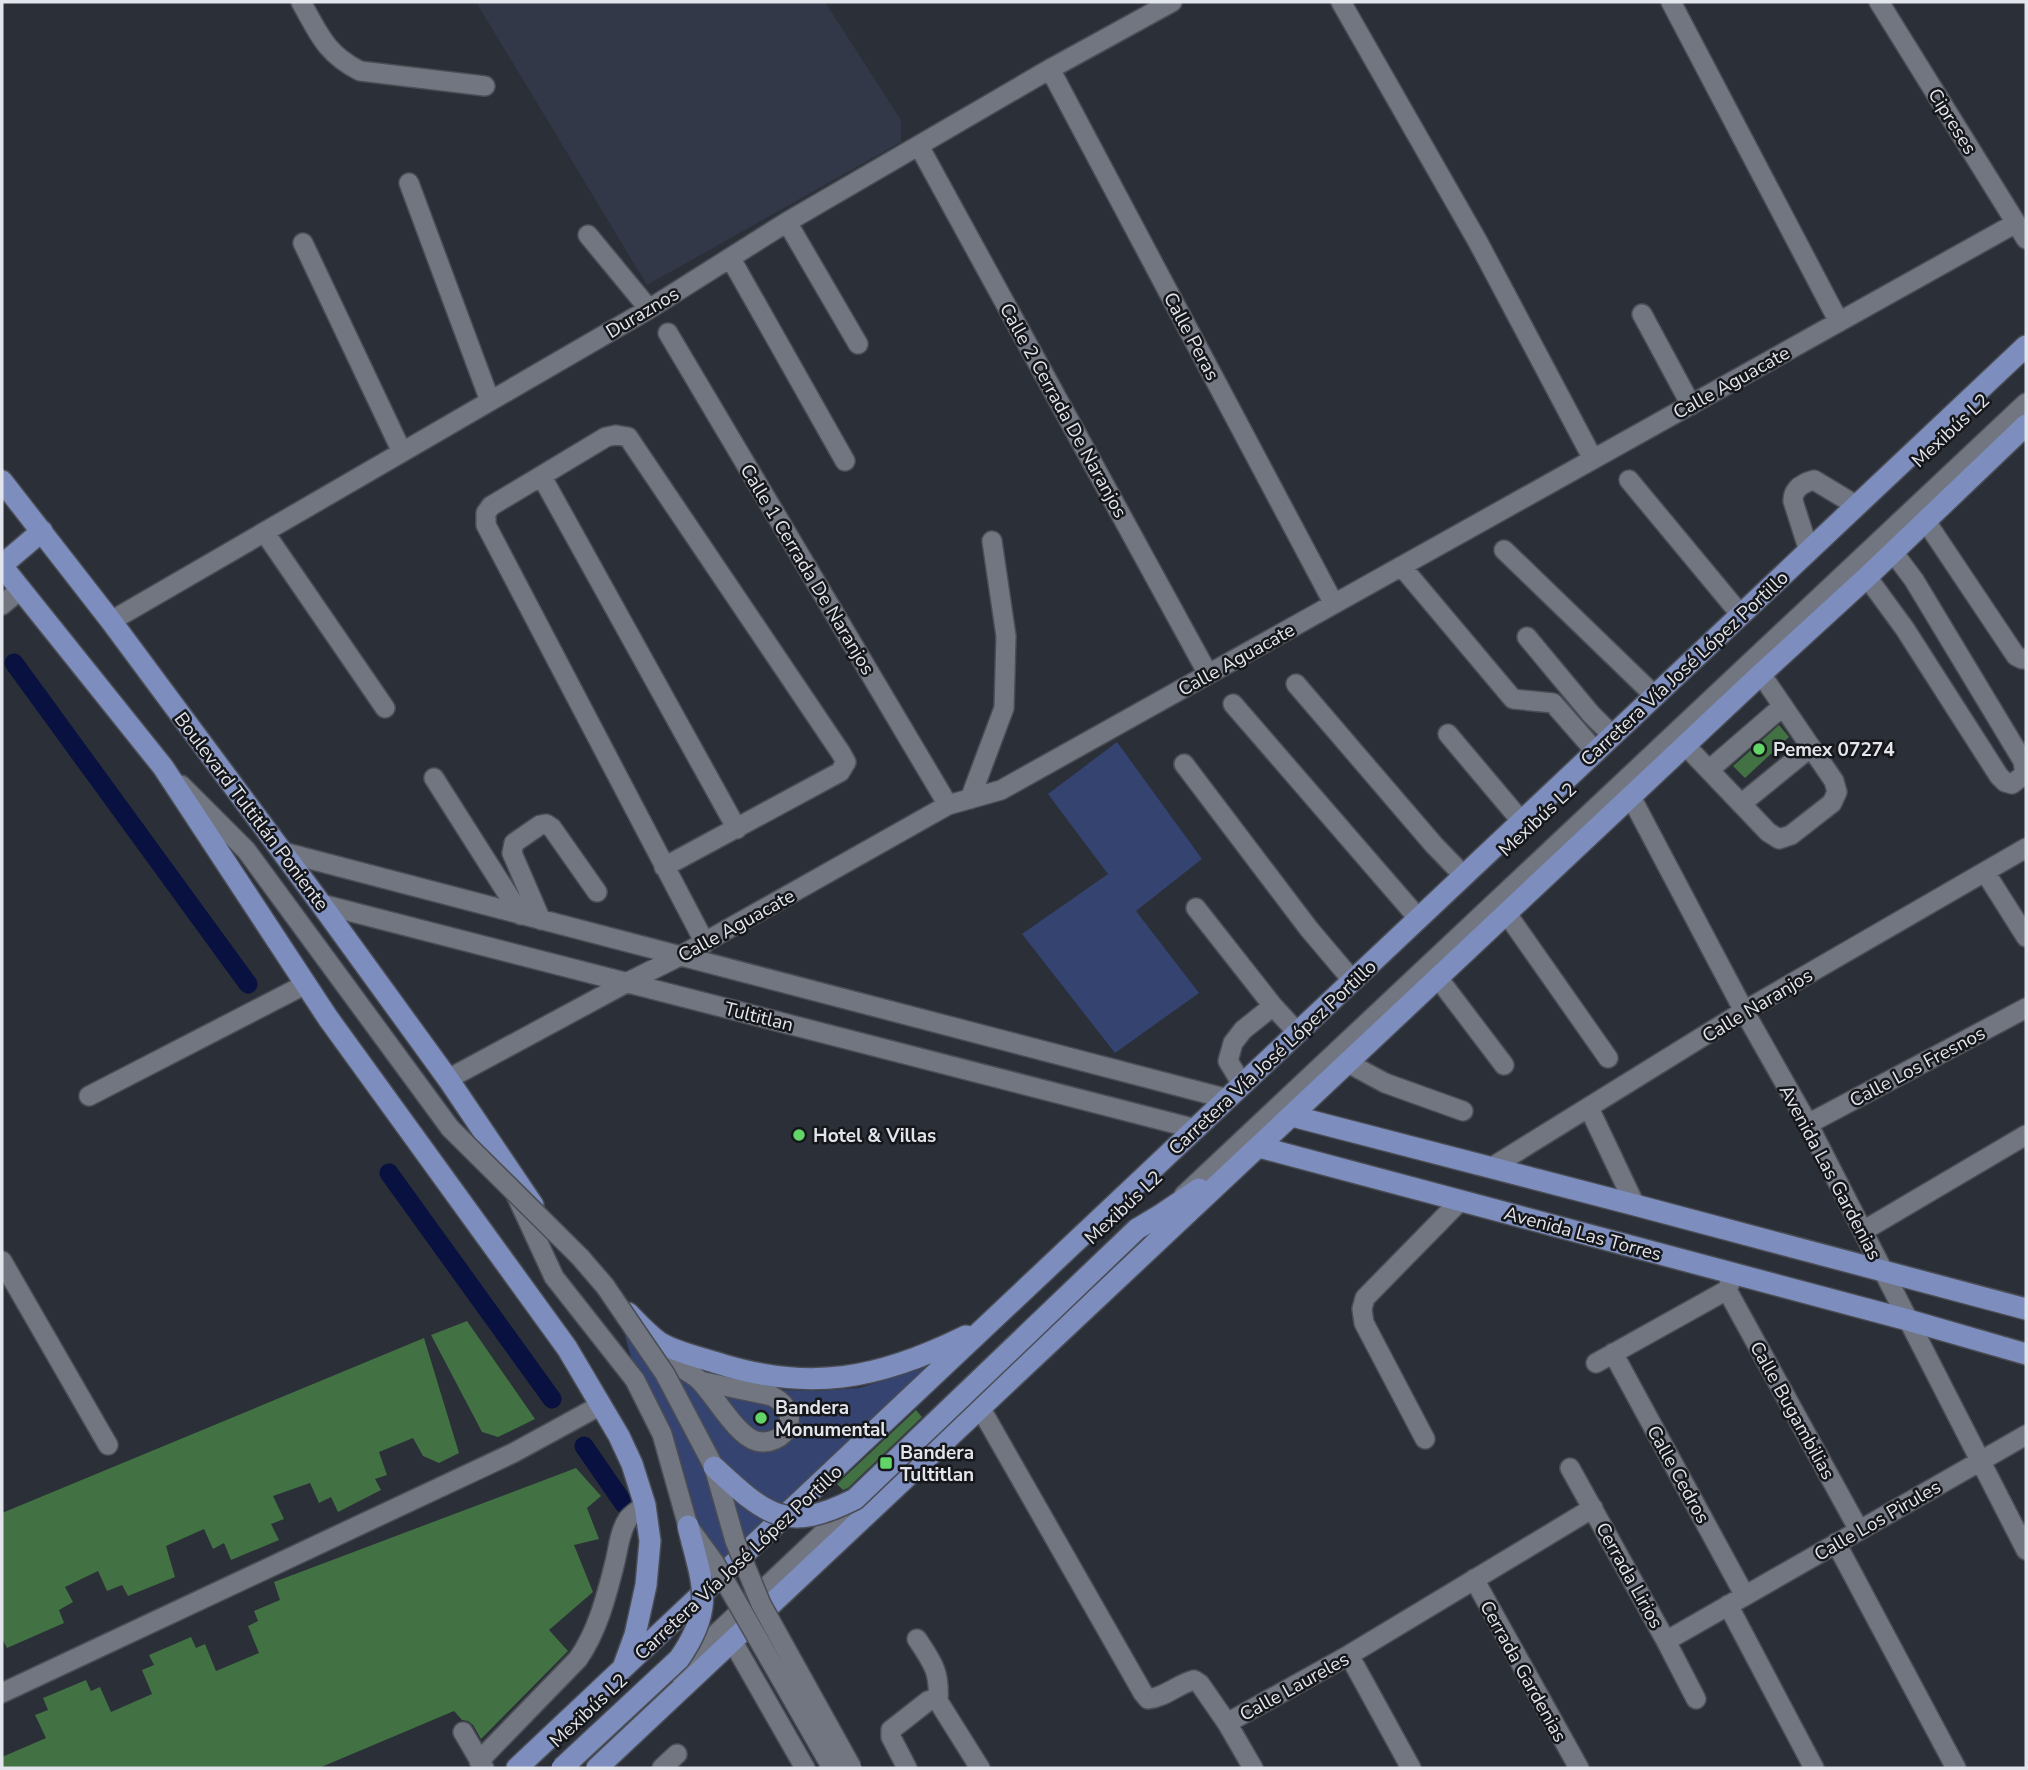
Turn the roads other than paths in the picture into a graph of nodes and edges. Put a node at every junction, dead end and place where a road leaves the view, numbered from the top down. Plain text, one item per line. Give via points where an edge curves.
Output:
1 (301, 2) edge
2 (1171, 2) edge
3 (1341, 2) edge
4 (1671, 2) edge
5 (1879, 2) edge
6 (1050, 69) junction
7 (485, 86) dead end
8 (919, 146) junction
9 (409, 183) dead end
10 (787, 222) junction
11 (2021, 231) edge
12 (588, 235) dead end
13 (303, 243) dead end
14 (731, 259) junction
15 (649, 309) junction
16 (1642, 314) dead end
17 (1839, 322) junction
18 (668, 333) dead end
19 (858, 344) dead end
20 (2026, 346) edge
21 (2026, 358) edge
22 (490, 401) junction
23 (2026, 402) edge
24 (1691, 405) junction
25 (2026, 425) edge
26 (402, 453) junction
27 (1593, 459) junction
28 (845, 461) dead end
29 (542, 477) junction
30 (1629, 480) dead end
31 (2, 481) edge
32 (1857, 506) junction
33 (1925, 520) junction
34 (42, 531) junction
35 (265, 533) junction
36 (992, 541) dead end
37 (1504, 550) dead end
38 (1809, 551) junction
39 (1893, 552) junction
40 (2, 565) edge
41 (1402, 567) junction
42 (1867, 577) junction
43 (20, 589) junction
44 (1334, 604) junction
45 (2, 605) edge
46 (1929, 605) junction
47 (1741, 615) junction
48 (111, 621) junction
49 (1905, 629) junction
50 (1527, 638) dead end
51 (2026, 658) edge
52 (1208, 674) junction
53 (1761, 674) junction
54 (1976, 683) junction
55 (1297, 684) dead end
56 (1655, 696) junction
57 (1951, 703) junction
58 (1233, 704) dead end
59 (1783, 706) junction
60 (385, 708) dead end
61 (1448, 734) dead end
62 (1613, 736) junction
63 (1685, 746) junction
64 (1811, 747) junction
65 (1596, 752) junction
66 (1184, 764) dead end
67 (163, 767) junction
68 (1709, 770) junction
69 (434, 778) dead end
70 (1631, 797) junction
71 (970, 799) junction
72 (1741, 804) junction
73 (948, 805) junction
74 (1522, 821) junction
75 (737, 829) junction
76 (2026, 848) edge
77 (283, 852) junction
78 (664, 867) junction
79 (1985, 872) junction
80 (1464, 876) junction
81 (597, 892) dead end
82 (321, 904) junction
83 (1196, 908) dead end
84 (1507, 914) junction
85 (521, 915) junction
86 (1419, 919) junction
87 (541, 920) junction
88 (2026, 937) edge
89 (705, 943) junction
90 (680, 956) junction
91 (1438, 978) junction
92 (1353, 981) junction
93 (628, 982) junction
94 (306, 984) junction
95 (1273, 1006) junction
96 (2026, 1008) edge
97 (1744, 1011) junction
98 (1298, 1033) junction
99 (1608, 1058) dead end
100 (1341, 1059) junction
101 (1504, 1065) dead end
102 (448, 1079) junction
103 (1235, 1092) junction
104 (89, 1096) dead end
105 (1588, 1108) junction
106 (1463, 1111) dead end
107 (1292, 1116) junction
108 (1808, 1124) junction
109 (1196, 1129) junction
110 (2026, 1135) edge
111 (493, 1147) junction
112 (1259, 1147) junction
113 (1492, 1167) junction
114 (1460, 1201) junction
115 (1635, 1205) junction
116 (1163, 1214) junction
117 (1863, 1231) junction
118 (2, 1261) edge
119 (1882, 1270) junction
120 (1731, 1282) junction
121 (2026, 1310) edge
122 (1908, 1320) junction
123 (987, 1326) junction
124 (661, 1343) junction
125 (2026, 1354) edge
126 (700, 1381) dead end
127 (601, 1405) junction
128 (981, 1409) junction
129 (2026, 1435) edge
130 (1425, 1439) dead end
131 (108, 1445) dead end
132 (1979, 1461) junction
133 (714, 1467) junction
134 (1570, 1468) dead end
135 (645, 1504) junction
136 (1593, 1508) junction
137 (688, 1526) junction
138 (1859, 1531) junction
139 (1836, 1543) junction
140 (2026, 1550) edge
141 (1474, 1579) junction
142 (1736, 1601) junction
143 (917, 1639) dead end
144 (1666, 1641) junction
145 (733, 1642) junction
146 (1349, 1655) junction
147 (622, 1671) junction
148 (2, 1693) edge
149 (1696, 1699) dead end
150 (939, 1701) junction
151 (1227, 1723) junction
152 (463, 1732) dead end
153 (677, 1754) dead end
154 (482, 1764) edge
155 (1577, 1766) edge
156 (517, 1768) edge
157 (526, 1768) edge
158 (562, 1768) edge
159 (573, 1768) edge
160 (597, 1768) edge
161 (663, 1768) edge
162 (805, 1768) edge
163 (832, 1768) edge
164 (852, 1768) edge
165 (908, 1768) edge
166 (980, 1768) edge
167 (1252, 1768) edge
168 (1411, 1768) edge
169 (1814, 1768) edge
170 (1956, 1768) edge

1 - 7 street via 324,43 341,62 360,71
2 - 6 street, Duraznos
3 - 27 street via 1478,242
4 - 17 street
5 - 11 street, Cipreses
6 - 8 street, Duraznos
6 - 44 street, Calle Peras
8 - 10 street, Duraznos
8 - 52 street, Calle 2 Cerrada De Naranjos
9 - 22 street
10 - 14 street, Duraznos
10 - 19 street
11 - 17 street, Calle Aguacate
12 - 15 street
13 - 26 street
14 - 15 street, Duraznos
14 - 28 street
15 - 22 street, Duraznos
16 - 24 street
17 - 24 street, Calle Aguacate
18 - 73 street, Calle 1 Cerrada De Naranjos
20 - 32 main road, Carretera Vía José López Portillo
21 - 157 street, Mexibús L2
22 - 26 street, Duraznos
23 - 100 street, Mexibús L2
24 - 27 street, Calle Aguacate
25 - 33 main road
26 - 35 street, Duraznos
27 - 41 street, Calle Aguacate
29 - 75 street
29 - 75 street via 606,437 628,438 846,762 840,772
29 - 78 street via 491,506 486,524
30 - 47 street
31 - 34 main road, Boulevard Tultitlán Poniente
32 - 38 main road, Carretera Vía José López Portillo
32 - 38 street via 1814,480 1797,489 1793,501
33 - 39 main road
33 - 51 street via 2016,656
34 - 40 main road
34 - 48 main road, Boulevard Tultitlán Poniente
35 - 48 street, Duraznos
35 - 60 street
36 - 71 street via 1006,636 1004,708
37 - 56 street
38 - 47 main road, Carretera Vía José López Portillo
39 - 42 main road
39 - 46 street
40 - 43 main road, Boulevard Tultitlán Poniente
41 - 44 street, Calle Aguacate
41 - 65 street via 1513,699 1553,703
42 - 49 street
42 - 53 main road
43 - 45 street
43 - 67 main road, Boulevard Tultitlán Poniente
44 - 52 street, Calle Aguacate
46 - 49 street
46 - 54 street
47 - 56 main road, Carretera Vía José López Portillo
48 - 77 main road, Boulevard Tultitlán Poniente
49 - 57 street
50 - 62 street
52 - 71 street, Calle Aguacate via 1001,790
53 - 59 street
53 - 63 main road
54 - 57 street
54 - 57 street via 2023,761 2025,774 2012,783 2005,782
55 - 80 street
56 - 62 main road, Carretera Vía José López Portillo
58 - 86 street
59 - 64 street
59 - 68 street
61 - 74 street
62 - 65 main road, Carretera Vía José López Portillo
63 - 68 street
63 - 70 main road
64 - 72 street
64 - 72 street via 1834,781 1837,792 1832,803 1779,839
65 - 74 main road, Carretera Vía José López Portillo
66 - 92 street
67 - 94 main road
67 - 133 street, Boulevard Tultitlán Poniente, bridge via 246,850 450,1128 605,1286 665,1374
68 - 72 street
69 - 85 street
70 - 84 main road
70 - 97 street, Avenida Las Gardenias
71 - 73 street, Calle Aguacate
73 - 89 street, Calle Aguacate
74 - 80 main road, Carretera Vía José López Portillo
75 - 78 street
76 - 79 street, Calle Naranjos
77 - 82 main road, Boulevard Tultitlán Poniente
77 - 85 street, Tultitlan
78 - 89 street
79 - 88 street
79 - 97 street, Calle Naranjos
80 - 86 main road, Carretera Vía José López Portillo
81 - 87 street via 552,828 540,825 514,844 512,853
82 - 93 street, Tultitlan
82 - 102 main road, Boulevard Tultitlán Poniente
83 - 95 street
84 - 91 main road
84 - 99 street
85 - 87 street, Tultitlan
86 - 92 main road, Carretera Vía José López Portillo
87 - 90 street, Tultitlan
89 - 90 street, Calle Aguacate
90 - 93 street, Calle Aguacate
90 - 103 street, Tultitlan
91 - 100 main road
91 - 101 street
92 - 98 main road, Carretera Vía José López Portillo
93 - 102 street, Calle Aguacate
93 - 109 street, Tultitlan
94 - 104 street
94 - 127 main road via 567,1348
95 - 98 street
95 - 103 street via 1233,1043 1228,1061
96 - 108 street, Calle Los Fresnos
97 - 105 street, Calle Naranjos
97 - 108 street, Avenida Las Gardenias
98 - 103 main road, Carretera Vía José López Portillo
100 - 106 street via 1385,1083
100 - 107 main road
100 - 116 street, Mexibús L2
102 - 111 main road, Boulevard Tultitlán Poniente
103 - 109 main road, Carretera Vía José López Portillo
105 - 113 street, Calle Naranjos
105 - 115 street
107 - 112 main road
107 - 113 main road, Avenida Las Torres
108 - 117 street, Avenida Las Gardenias
109 - 123 main road, Carretera Vía José López Portillo
110 - 117 street
111 - 124 main road, Boulevard Tultitlán Poniente via 563,1248
111 - 137 street via 554,1277 635,1380 662,1434
112 - 114 main road, Avenida Las Torres
112 - 116 main road
112 - 128 main road
113 - 115 main road, Avenida Las Torres
114 - 120 main road, Avenida Las Torres
114 - 130 street via 1365,1298 1362,1309 1364,1324
115 - 119 main road, Avenida Las Torres
116 - 133 main road, bridge via 1137,1229 855,1499 813,1516 793,1518 761,1508
116 - 159 street, Mexibús L2
117 - 119 street, Avenida Las Gardenias
118 - 131 street
119 - 121 main road, Avenida Las Torres
119 - 122 street, Avenida Las Gardenias
120 - 122 main road, Avenida Las Torres
120 - 138 street, Calle Bugambilias
120 - 142 street, Calle Cedros via 1604,1358
122 - 125 main road, Avenida Las Torres
122 - 132 street, Avenida Las Gardenias
123 - 124 main road via 911,1362 839,1378 746,1373
123 - 147 main road, Carretera Vía José López Portillo
124 - 126 street
127 - 135 main road via 632,1464
127 - 148 street via 513,1453
128 - 145 main road
128 - 151 street, Calle Laureles via 1143,1693 1148,1699 1155,1698 1194,1680
129 - 132 street, Calle Los Pirules
132 - 138 street, Calle Los Pirules
132 - 140 street, Avenida Las Gardenias
133 - 164 street, Boulevard Tultitlán Poniente, bridge via 735,1541 761,1604
134 - 136 street, Cerrada Lirios
135 - 147 main road via 650,1541 646,1585
135 - 154 street via 628,1519 622,1532 586,1648
136 - 141 street, Calle Laureles
136 - 144 street, Cerrada Lirios
137 - 158 main road, bridge via 704,1594 700,1623 691,1642 680,1659
137 - 163 street, bridge via 714,1562
138 - 139 street, Calle Los Pirules
139 - 142 street, Calle Los Pirules
139 - 170 street
141 - 146 street, Calle Laureles
141 - 155 street, Cerrada Gardenias
142 - 144 street, Calle Los Pirules
142 - 169 street, Calle Cedros
143 - 150 street via 940,1681
144 - 149 street, Cerrada Lirios
145 - 160 main road
145 - 162 street
146 - 151 street, Calle Laureles
146 - 168 street
147 - 156 main road, Carretera Vía José López Portillo
150 - 165 street via 928,1701 891,1730
150 - 166 street
151 - 167 street
152 - 154 street
153 - 161 street

